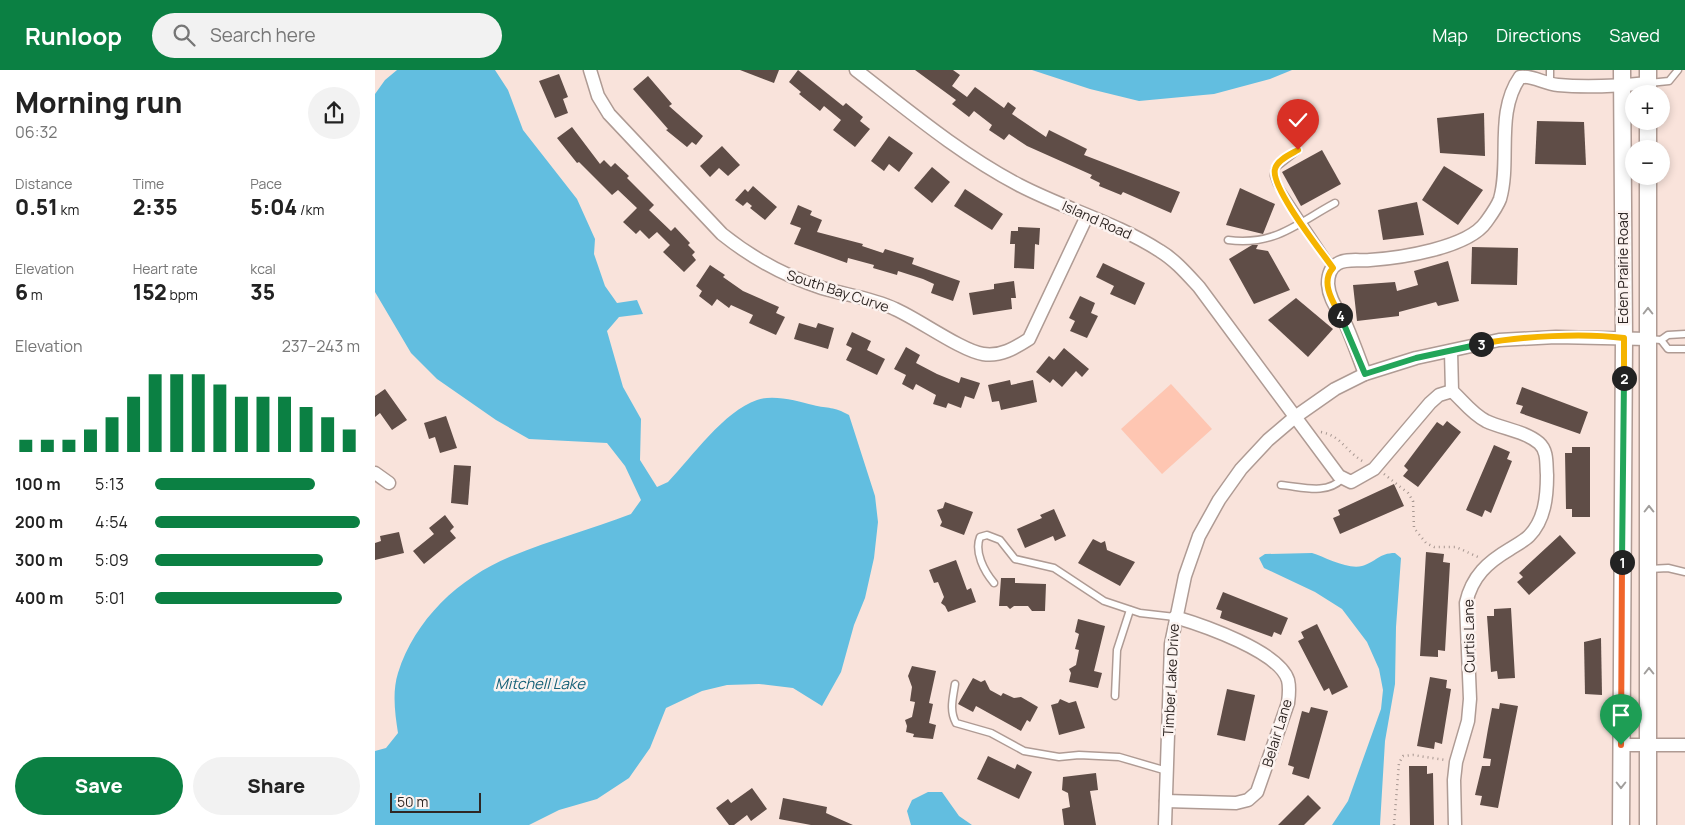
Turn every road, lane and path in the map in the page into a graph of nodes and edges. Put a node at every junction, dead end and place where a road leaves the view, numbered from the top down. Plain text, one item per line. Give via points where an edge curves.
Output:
1 (590, 70) edge
2 (856, 70) edge
3 (1550, 70) edge
4 (1678, 70) edge
5 (1622, 78) edge
6 (1648, 82) edge
7 (1550, 84) junction
8 (1298, 150) dead end
9 (1648, 185) edge
10 (1335, 202) dead end
11 (1087, 216) junction
12 (1301, 222) junction
13 (1228, 240) dead end
14 (1333, 268) junction
15 (1685, 334) edge
16 (1624, 338) junction
17 (1655, 340) junction
18 (1685, 349) edge
19 (1451, 351) junction
20 (1365, 374) junction
21 (1452, 391) junction
22 (1295, 417) junction
23 (1315, 429) dead end
24 (1374, 469) junction
25 (375, 474) edge
26 (1342, 478) junction
27 (389, 483) dead end
28 (1281, 485) dead end
29 (1485, 566) junction
30 (1649, 570) junction
31 (1685, 572) edge
32 (993, 583) dead end
33 (1130, 610) junction
34 (1175, 617) junction
35 (955, 684) dead end
36 (1115, 696) dead end
37 (1621, 745) junction
38 (1685, 745) edge
39 (1648, 746) junction
40 (1456, 762) junction
41 (1167, 771) junction
42 (1166, 801) junction
43 (1165, 825) edge
44 (1394, 825) edge
45 (1455, 825) edge
46 (1621, 825) edge
47 (1648, 825) edge

1 - 11 street, South Bay Curve via 598,96 609,114 722,234 742,250 785,275 893,308 982,354 1014,349 1029,339
2 - 11 street, Island Road via 987,168
3 - 7 lane
4 - 6 lane via 1669,81
5 - 6 street
5 - 7 street via 1574,87
5 - 16 main road, Eden Prairie Road
7 - 14 street via 1527,76 1520,77 1512,88 1500,199 1484,225 1452,243 1423,253 1346,260
8 - 12 lane via 1278,164 1274,176
17 -> 9 main road, Eden Prairie Road
10 - 12 lane
11 - 22 street, Island Road via 1139,239 1181,268 1199,286
12 - 13 lane via 1265,240
12 - 14 lane
14 - 20 street via 1328,283 1330,297
15 - 17 lane
16 - 17 street, Timber Lake Drive
16 - 19 street, Timber Lake Drive via 1499,340
16 - 37 main road, Eden Prairie Road
17 - 18 lane via 1668,349
30 -> 17 main road, Eden Prairie Road
19 - 20 street, Timber Lake Drive
19 - 21 street
20 - 22 street, Timber Lake Drive
21 - 24 street via 1439,395 1430,403
21 - 29 street, Curtis Lane via 1486,421 1531,438 1545,451 1547,491 1545,507 1537,525 1529,537
22 - 26 street, Island Road
22 - 34 street, Timber Lake Drive via 1261,447 1219,500 1199,536
23 - 24 path via 1336,436 1354,456
24 - 26 street via 1351,482
24 - 29 path via 1390,478 1413,501 1414,528 1426,543 1468,551
25 - 27 street
26 - 28 lane via 1326,490
29 - 40 street, Curtis Lane via 1472,585 1466,603 1471,699
30 - 31 lane via 1668,568
39 -> 30 main road, Eden Prairie Road
32 - 33 lane via 985,573 977,544 980,537 987,535 1000,540 1015,559 1054,568 1104,601
33 - 34 lane
33 - 36 lane via 1117,650
34 - 41 street, Timber Lake Drive via 1169,670
34 - 42 street, Belair Lane via 1241,642 1265,655 1288,678 1290,691 1257,792 1248,800 1235,803
35 - 41 lane via 951,705 956,723 991,733 1018,749 1059,757 1119,757
37 - 39 street
37 -> 46 main road, Eden Prairie Road
38 - 39 street
39 - 47 main road, Eden Prairie Road
40 - 44 path via 1403,756 1399,763
40 - 45 street, Curtis Lane
41 - 42 street, Timber Lake Drive
42 - 43 street, Timber Lake Drive

